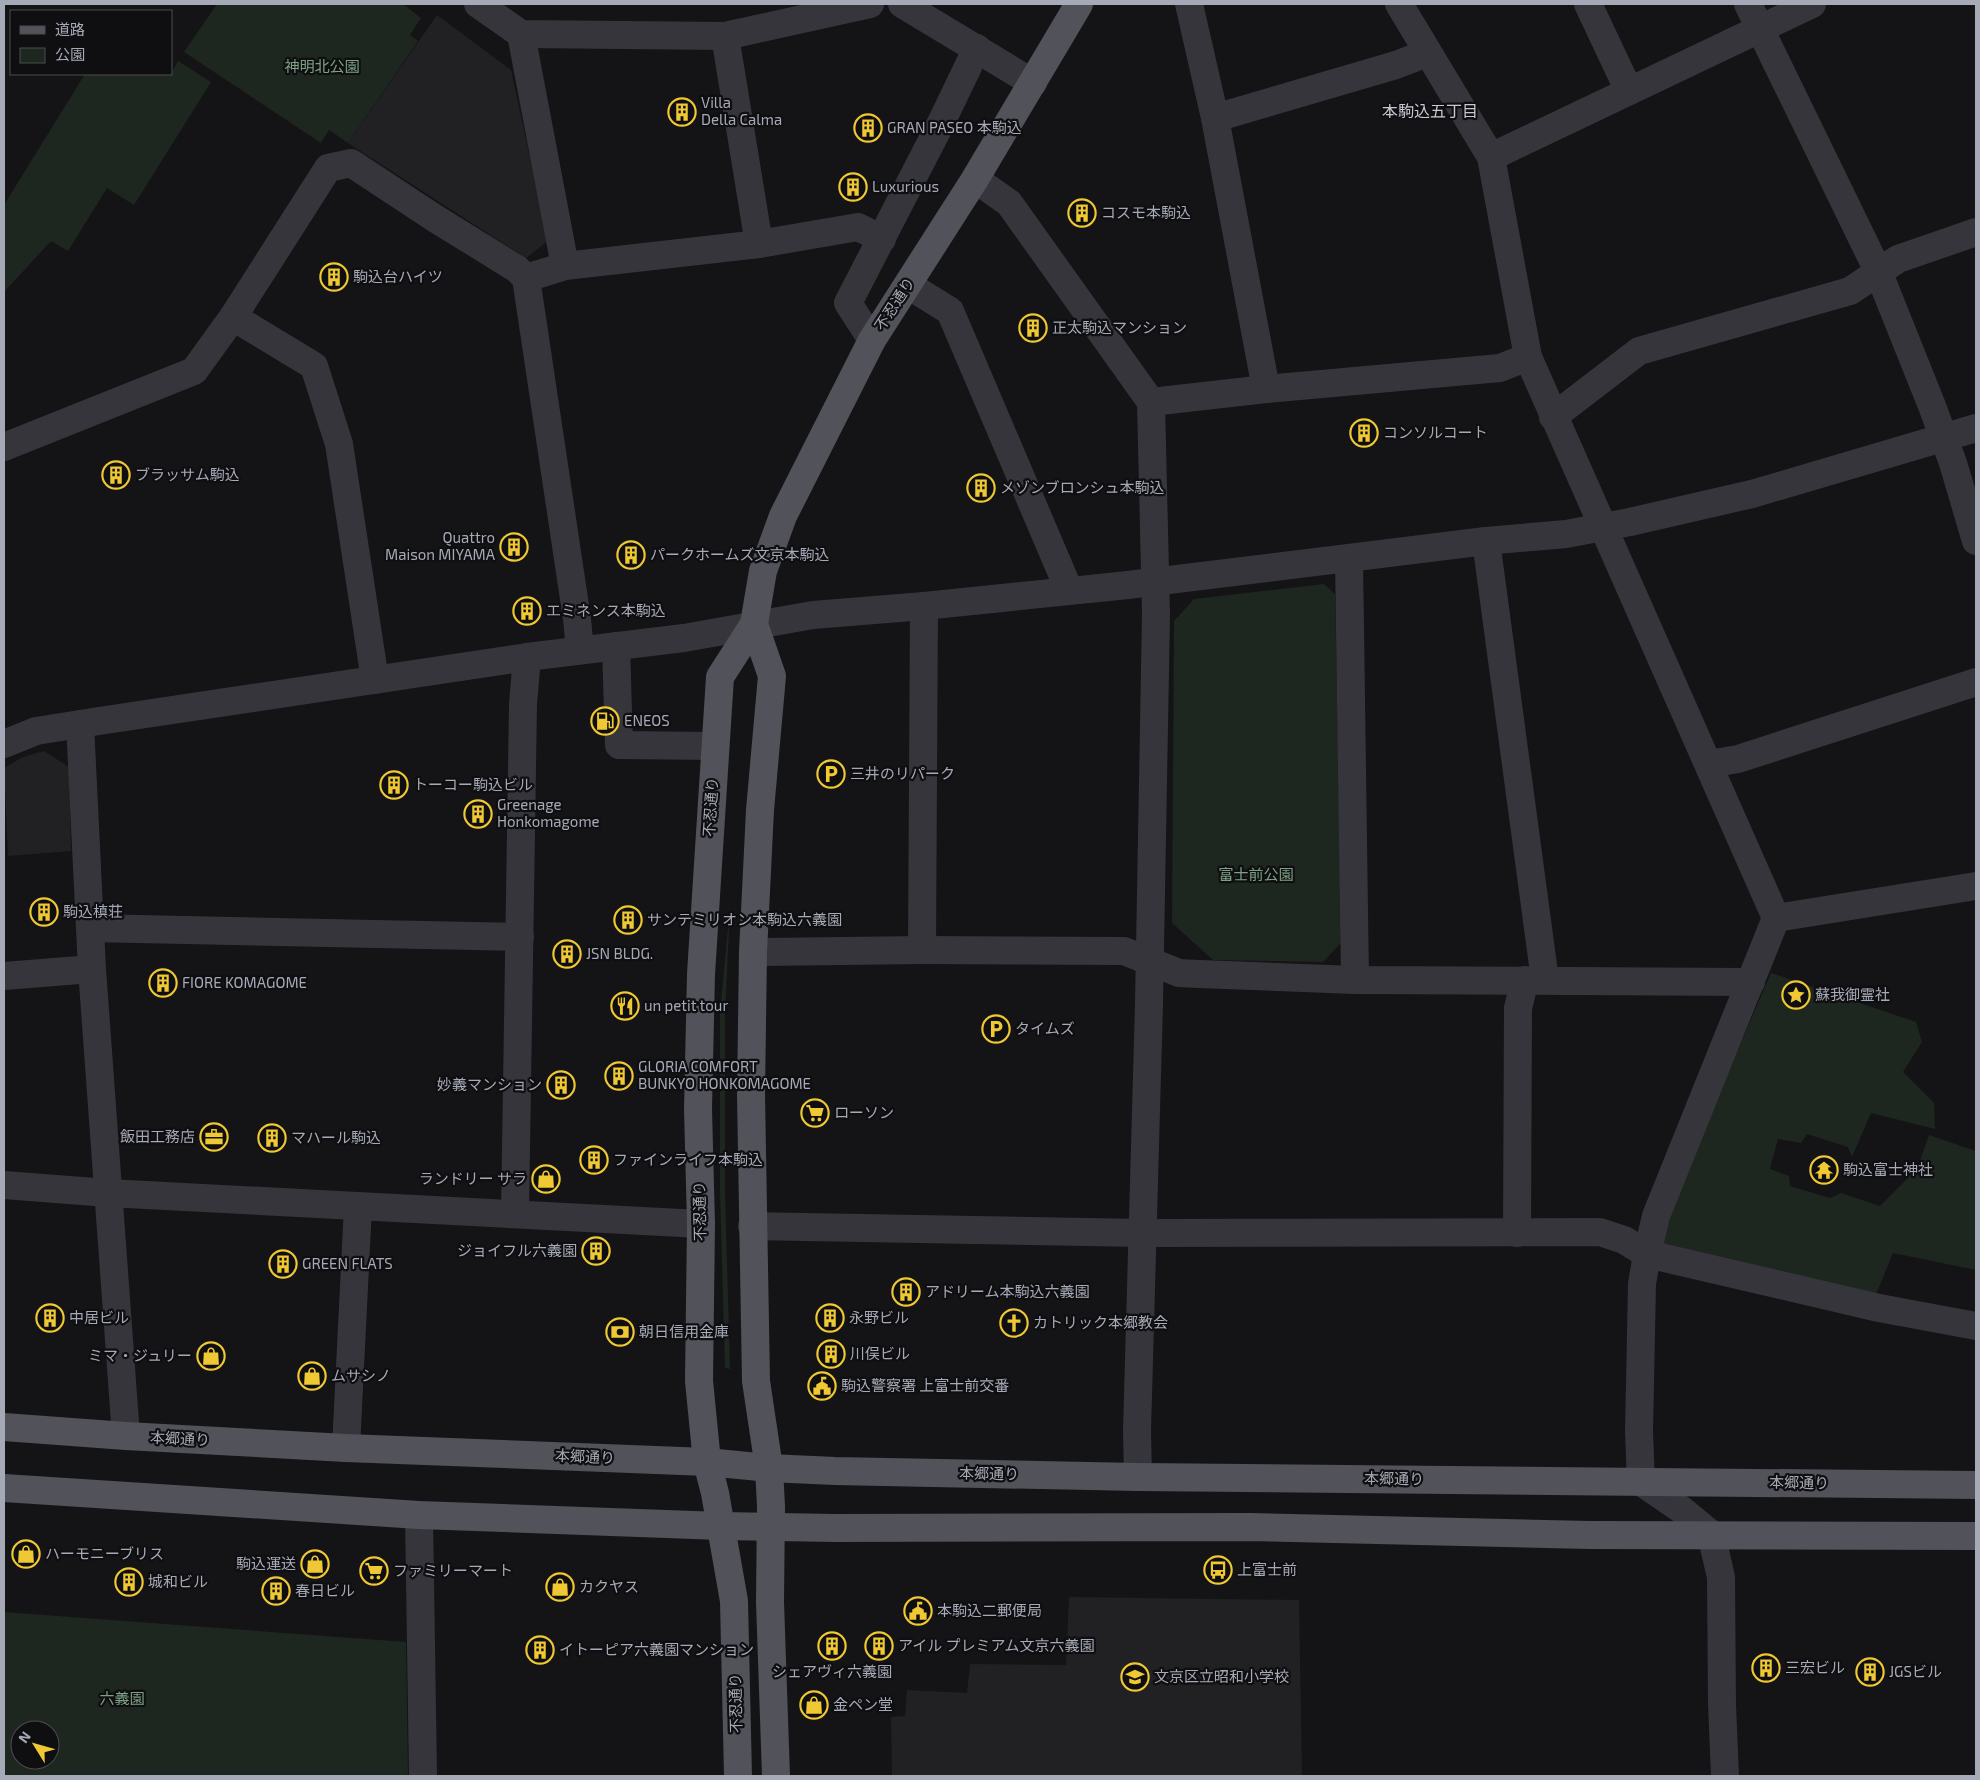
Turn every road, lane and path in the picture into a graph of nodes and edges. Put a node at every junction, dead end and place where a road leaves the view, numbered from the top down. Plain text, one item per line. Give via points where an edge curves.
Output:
1 (478, 4) edge
2 (865, 4) edge
3 (870, 4) edge
4 (902, 4) edge
5 (1079, 4) edge
6 (1189, 4) edge
7 (1399, 4) edge
8 (1588, 4) edge
9 (1748, 4) edge
10 (1812, 4) edge
11 (1760, 29) junction
12 (521, 34) junction
13 (725, 36) junction
14 (977, 48) junction
15 (1427, 53) junction
16 (1033, 83) junction
17 (1629, 90) junction
18 (1215, 118) junction
19 (1491, 157) junction
20 (976, 179) junction
21 (1976, 232) edge
22 (882, 238) junction
23 (758, 244) junction
24 (564, 266) junction
25 (1878, 271) junction
26 (526, 278) junction
27 (908, 284) junction
28 (233, 317) junction
29 (872, 340) junction
30 (1528, 358) junction
31 (1266, 389) junction
32 (1151, 402) junction
33 (1553, 417) junction
34 (1976, 428) edge
35 (1944, 438) junction
36 (4, 447) edge
37 (1603, 527) junction
38 (1486, 541) junction
39 (1976, 541) edge
40 (1349, 559) junction
41 (1156, 581) junction
42 (1069, 590) junction
43 (924, 606) junction
44 (754, 624) junction
45 (616, 646) junction
46 (580, 650) junction
47 (527, 657) junction
48 (374, 680) junction
49 (1976, 682) edge
50 (80, 724) junction
51 (4, 744) edge
52 (715, 746) junction
53 (1709, 764) junction
54 (1976, 886) edge
55 (1776, 918) junction
56 (90, 928) junction
57 (520, 938) junction
58 (922, 950) junction
59 (753, 952) junction
60 (1150, 961) junction
61 (92, 969) junction
62 (4, 976) edge
63 (1355, 980) junction
64 (1535, 980) junction
65 (1751, 982) junction
66 (4, 1185) edge
67 (108, 1193) junction
68 (358, 1206) junction
69 (515, 1213) junction
70 (700, 1224) junction
71 (752, 1226) junction
72 (1143, 1233) junction
73 (1517, 1233) junction
74 (1646, 1254) junction
75 (1976, 1326) edge
76 (4, 1427) edge
77 (126, 1436) junction
78 (346, 1448) junction
79 (707, 1462) junction
80 (768, 1468) junction
81 (1138, 1477) junction
82 (1641, 1482) junction
83 (1976, 1485) edge
84 (4, 1488) edge
85 (419, 1515) junction
86 (721, 1526) junction
87 (771, 1527) junction
88 (1711, 1534) junction
89 (1976, 1536) edge
90 (423, 1776) edge
91 (738, 1776) edge
92 (776, 1776) edge
93 (1725, 1776) edge

1 - 12 street
2 - 3 street
2 - 13 street
4 - 14 street
5 - 16 main road, 不忍通り
6 - 18 street
7 - 15 street
8 - 17 street
9 - 11 street
10 - 11 street
11 - 17 street
11 - 25 street
12 - 13 street
12 - 24 street
13 - 23 street
14 - 16 street
14 - 22 street
15 - 18 street
15 - 19 street
16 - 20 main road, 不忍通り
17 - 19 street
18 - 31 street
19 - 30 street
20 - 27 main road, 不忍通り
20 - 32 street via 1009,203
21 - 25 street via 1898,259
22 - 23 street via 858,226
22 - 29 street via 848,303
23 - 24 street
24 - 26 street
25 - 33 street via 1850,291 1639,350
25 - 35 street
26 - 28 street via 517,269 351,163 328,168
26 - 46 street
27 - 29 main road, 不忍通り
27 - 42 street via 950,311
28 - 36 street via 194,371
28 - 48 street via 314,366 339,444
29 - 44 main road, 不忍通り via 783,516 763,571
30 - 31 street via 1500,368
30 - 33 street
31 - 32 street
32 - 41 street
33 - 37 street
34 - 35 street
35 - 37 street via 1752,494
35 - 39 street
37 - 38 street via 1566,534
37 - 53 street
38 - 40 street
38 - 64 street
40 - 41 street
40 - 63 street
41 - 42 street
41 - 60 street
42 - 43 street
43 - 44 street via 813,615
43 - 58 street
44 - 45 street via 684,638
44 - 52 main road, 不忍通り via 720,677
44 - 59 main road, 不忍通り via 772,676 760,810
45 - 46 street
45 - 52 street via 618,745
46 - 47 street
47 - 48 street
47 - 57 street via 523,704
48 - 50 street
49 - 53 street via 1738,759
50 - 51 street via 36,731
50 - 56 street
52 - 70 main road, 不忍通り via 701,974
53 - 55 street
54 - 55 street
55 - 65 street
56 - 57 street
56 - 61 street
57 - 69 street
58 - 59 street
58 - 60 street via 1124,951
59 - 71 main road, 不忍通り
60 - 63 street via 1179,973
60 - 72 street
61 - 62 street
61 - 67 street
63 - 64 street
64 - 65 street
64 - 73 street via 1518,1008
65 - 74 street via 1656,1216
66 - 67 street
67 - 68 street
67 - 77 street
68 - 69 street
68 - 78 street
69 - 70 street
70 - 79 main road, 不忍通り via 699,1381
71 - 72 street
71 - 80 main road, 不忍通り via 756,1381
72 - 73 street
72 - 81 street via 1136,1431
73 - 74 street via 1600,1232 1624,1240
74 - 75 street via 1879,1308
74 - 82 street via 1642,1294
76 - 77 main road, 本郷通り
77 - 78 main road, 本郷通り
78 - 79 main road, 本郷通り
79 - 80 main road, 本郷通り
79 - 86 main road, 不忍通り
80 - 81 main road, 本郷通り
80 - 87 main road, 不忍通り
81 - 82 main road, 本郷通り
82 - 83 main road, 本郷通り
82 - 88 street
84 - 85 main road
85 - 86 main road
85 - 90 street
86 - 87 main road
86 - 91 main road, 不忍通り via 734,1601
87 - 88 main road via 1251,1527 1589,1535
87 - 92 main road, 不忍通り via 770,1602
88 - 89 main road
88 - 93 street via 1720,1577

